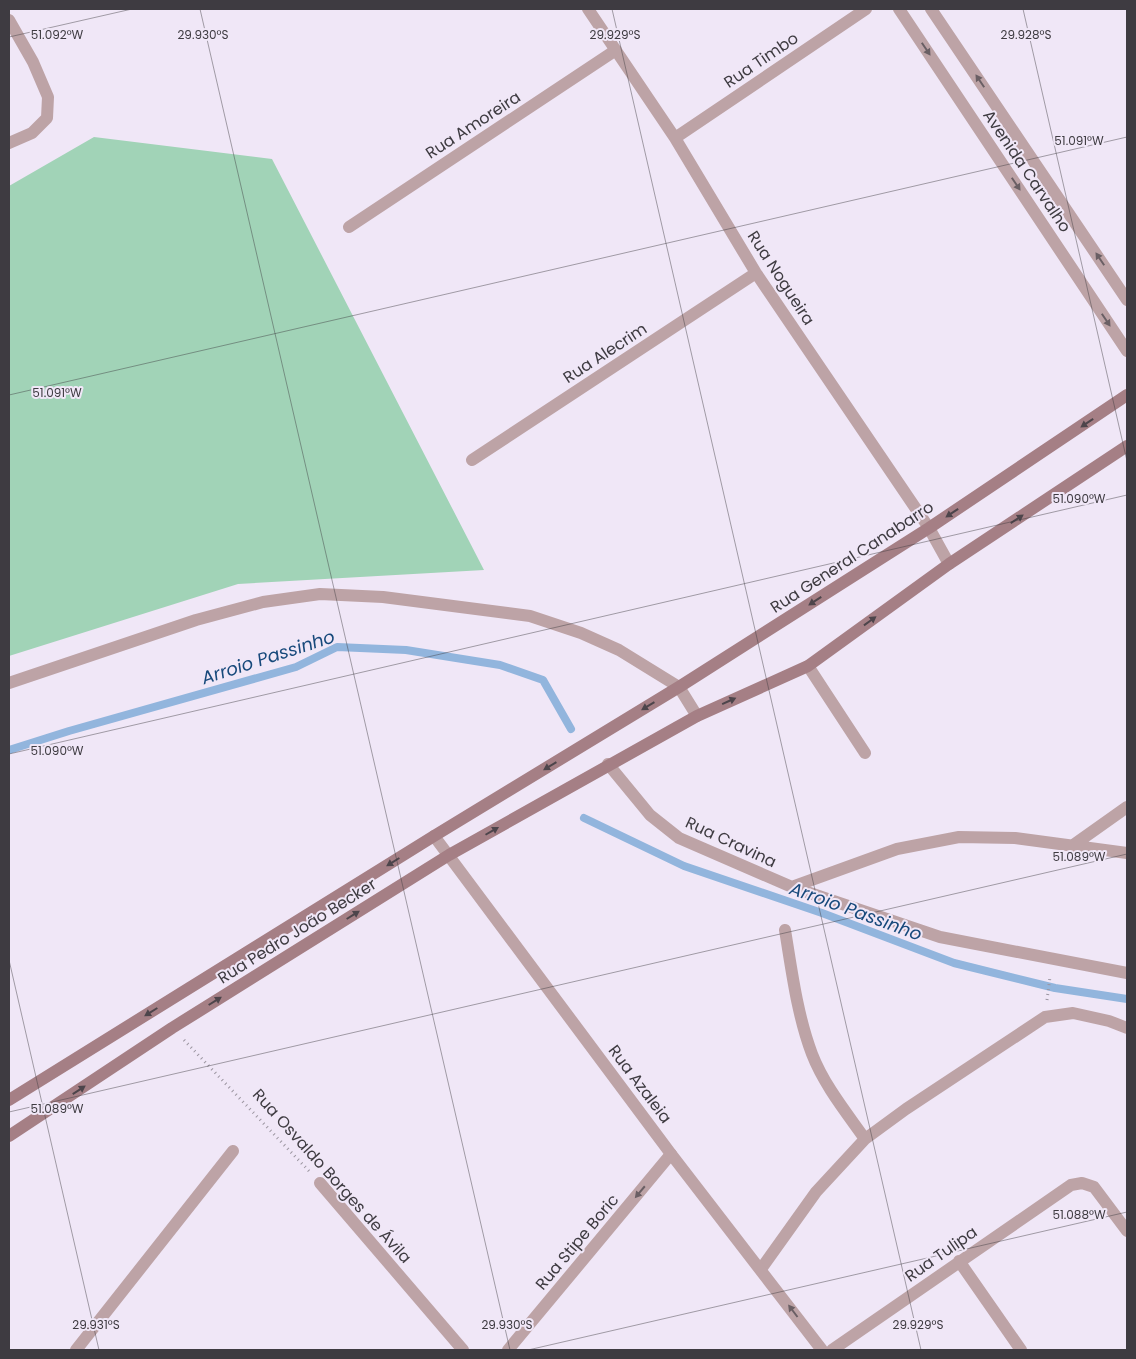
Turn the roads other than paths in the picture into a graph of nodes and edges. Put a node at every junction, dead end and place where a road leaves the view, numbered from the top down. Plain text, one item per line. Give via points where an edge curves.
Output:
1 (588, 9) edge
2 (866, 9) edge
3 (899, 9) edge
4 (932, 9) edge
5 (9, 20) edge
6 (616, 50) junction
7 (675, 138) junction
8 (9, 143) edge
9 (349, 227) dead end
10 (756, 273) junction
11 (1127, 300) edge
12 (1127, 351) edge
13 (1127, 396) edge
14 (1127, 446) edge
15 (472, 460) dead end
16 (928, 528) junction
17 (950, 564) junction
18 (808, 666) junction
19 (9, 683) edge
20 (679, 687) junction
21 (697, 716) junction
22 (592, 741) joint
23 (864, 754) dead end
24 (608, 764) junction
25 (1127, 808) edge
26 (434, 836) junction
27 (1072, 846) junction
28 (1127, 853) edge
29 (449, 855) junction
30 (792, 887) junction
31 (785, 930) dead end
32 (1127, 973) edge
33 (1127, 1028) edge
34 (9, 1100) edge
35 (9, 1136) edge
36 (865, 1139) junction
37 (233, 1151) dead end
38 (671, 1154) junction
39 (320, 1183) road end
40 (1127, 1231) edge
41 (959, 1261) junction
42 (761, 1269) junction
43 (76, 1350) edge
44 (463, 1350) edge
45 (508, 1350) edge
46 (822, 1350) edge
47 (832, 1350) edge
48 (1021, 1350) edge

1 - 6 street, Rua Nogueira
2 - 7 street, Rua Timbo
3 -> 12 street, Avenida Carvalho
11 -> 4 street, Avenida Carvalho
5 - 8 street via 48,97 47,118 32,133
6 - 7 street, Rua Nogueira
6 - 9 street, Rua Amoreira
7 - 10 street, Rua Nogueira
10 - 15 street, Rua Alecrim
10 - 16 street, Rua Nogueira
13 -> 16 main road, Rua General Canabarro
17 -> 14 main road
16 - 17 street, Rua Nogueira
16 -> 20 main road, Rua General Canabarro
18 -> 17 main road
21 -> 18 main road
18 - 23 street
19 - 20 street via 196,620 263,602 320,594 383,597 530,616 618,650
20 - 21 street
20 -> 22 main road, Rua General Canabarro
21 - 24 main road
22 -> 26 main road, Rua Pedro João Becker
29 -> 24 main road, Rua Pedro João Becker
24 - 30 street, Rua Cravina via 650,815 679,838
25 - 27 street
26 - 29 street, Rua Azaleia
26 -> 34 main road, Rua Pedro João Becker
27 - 28 street
27 - 30 street via 1015,838 959,837 897,850
35 -> 29 main road, Rua Pedro João Becker via 172,1028
29 - 38 street, Rua Azaleia
30 - 32 street, Rua Cravina via 940,937
31 - 36 street via 797,1000 812,1055 830,1089
33 - 36 street via 1073,1013 1045,1017
36 - 42 street via 816,1192
37 - 43 street
38 - 42 street, Rua Azaleia
38 -> 45 street, Rua Stipe Boric
39 - 44 street, Rua Osvaldo Borges de Ávila
40 - 41 street, Rua Tulipa via 1094,1187 1082,1183 1071,1185
41 - 47 street, Rua Tulipa
41 - 48 street
46 -> 42 street, Rua Azaleia

